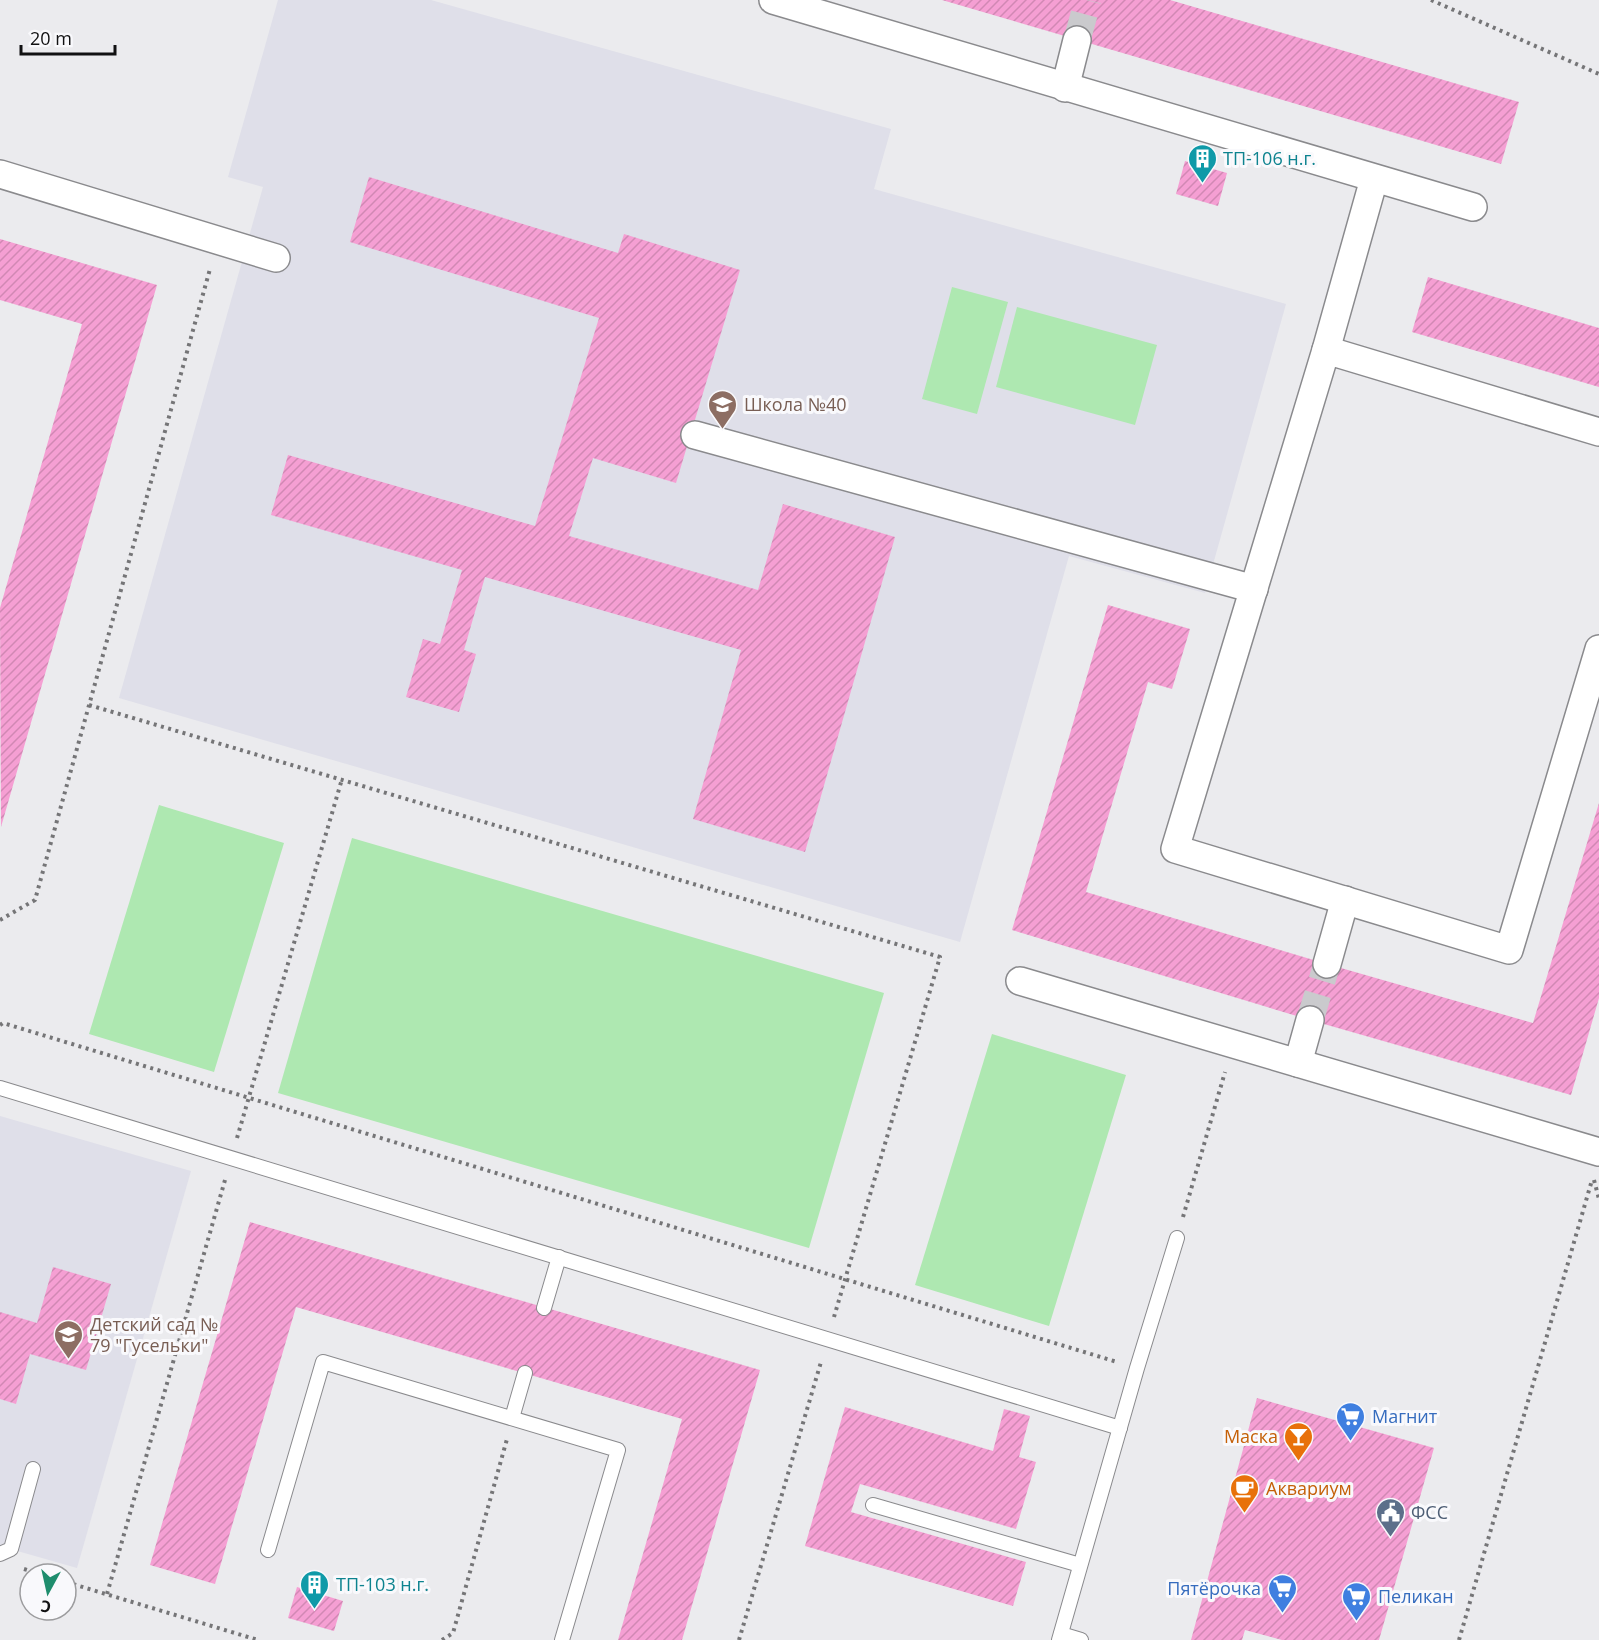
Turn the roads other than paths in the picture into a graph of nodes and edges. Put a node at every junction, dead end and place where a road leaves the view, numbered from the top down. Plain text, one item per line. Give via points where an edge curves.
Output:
1 (773, 0) edge
2 (1077, 40) tunnel mouth
3 (1065, 87) junction
4 (0, 174) edge
5 (1374, 178) junction
6 (1473, 207) dead end
7 (276, 258) dead end
8 (1326, 350) junction
9 (1599, 432) edge
10 (695, 435) dead end
11 (1254, 589) junction
12 (1599, 649) edge
13 (1345, 900) junction
14 (1327, 964) tunnel mouth
15 (1020, 981) dead end
16 (1310, 1020) tunnel mouth
17 (1298, 1063) junction
18 (0, 1088) edge
19 (1596, 1164) edge
20 (1177, 1238) road end
21 (559, 1257) junction
22 (544, 1308) dead end
23 (525, 1373) dead end
24 (512, 1418) junction
25 (1120, 1428) junction
26 (33, 1469) dead end
27 (873, 1505) dead end
28 (268, 1550) dead end
29 (0, 1554) edge
30 (1080, 1565) junction
31 (1060, 1637) edge
32 (562, 1640) edge
33 (1081, 1640) edge

1 - 3 street
2 - 3 street
3 - 5 street
4 - 7 street
5 - 6 street
5 - 8 street
8 - 9 street
8 - 11 street
10 - 11 street
11 - 13 street via 1175,849
12 - 13 street via 1509,950
13 - 14 street
15 - 17 street
16 - 17 street
17 - 19 street
18 - 21 lane
20 - 25 lane
21 - 22 lane
21 - 25 lane
23 - 24 lane
24 - 28 lane via 323,1362
24 - 32 lane via 618,1450
25 - 30 lane
26 - 29 lane via 11,1549
27 - 30 lane
30 - 31 lane
31 - 33 lane

